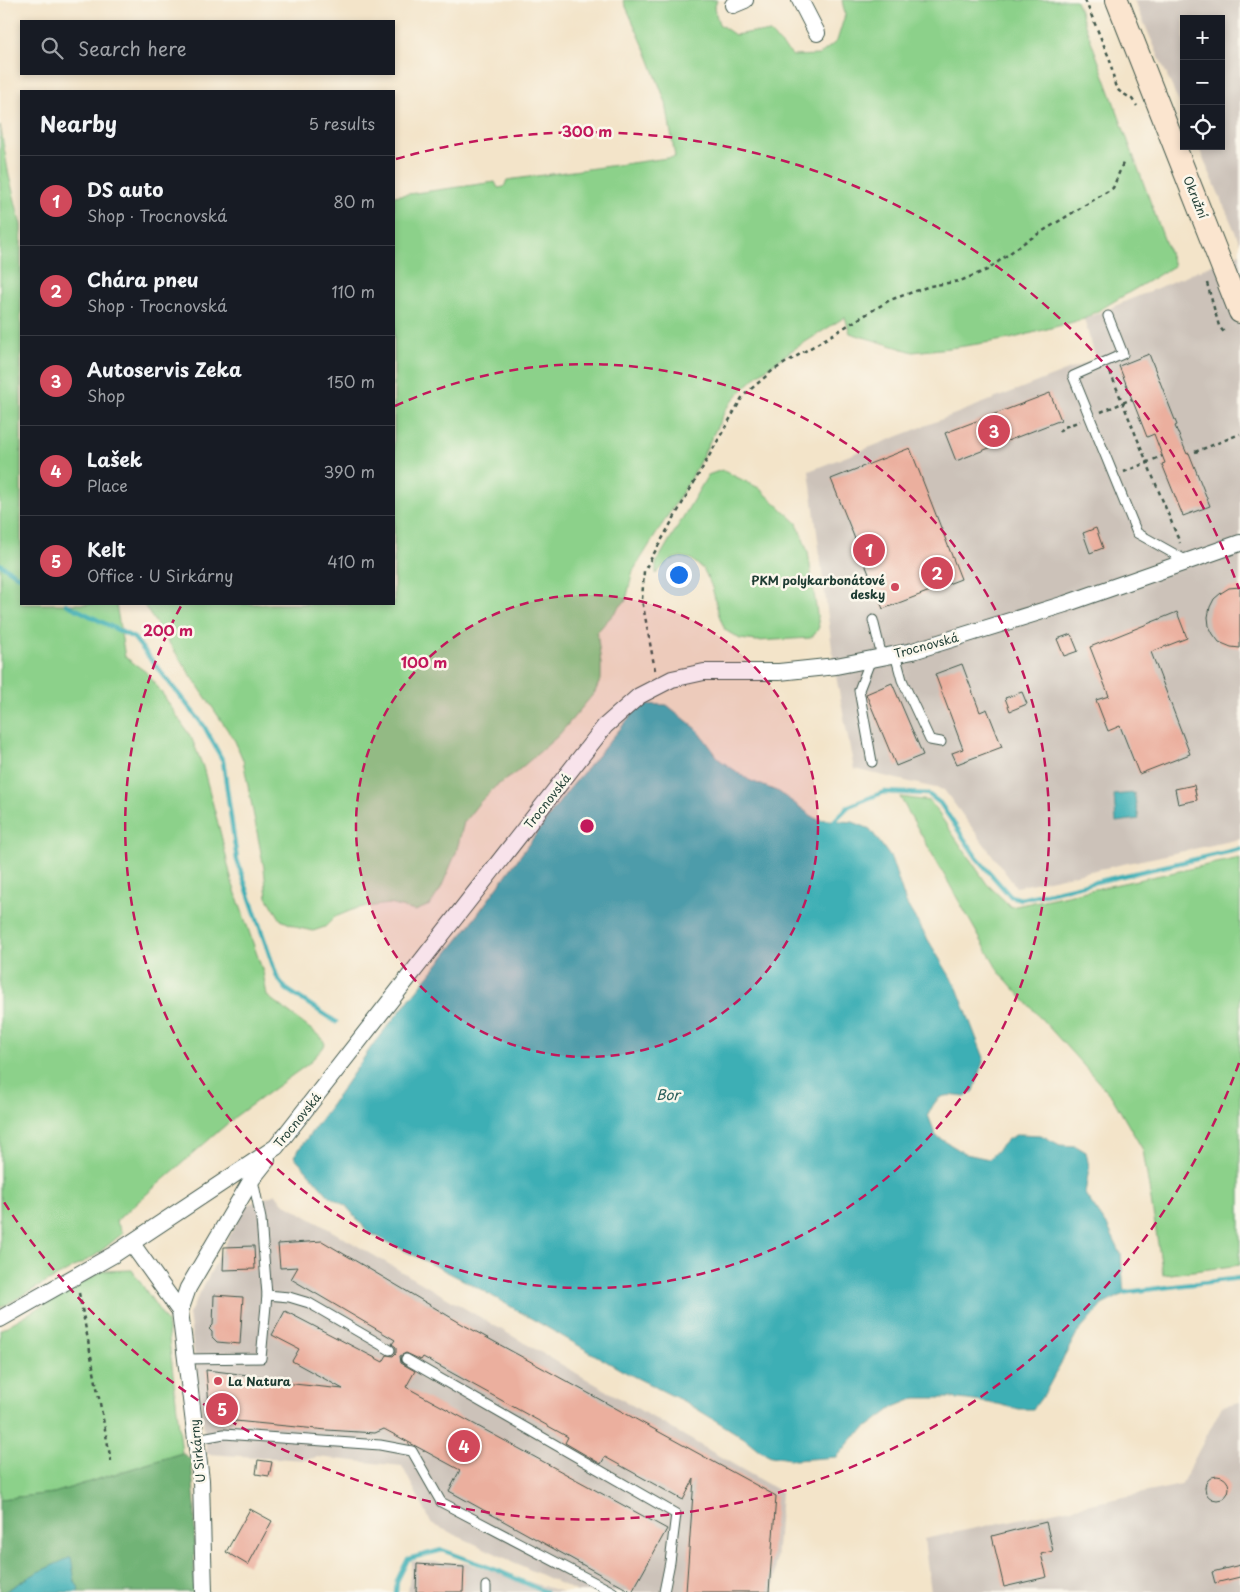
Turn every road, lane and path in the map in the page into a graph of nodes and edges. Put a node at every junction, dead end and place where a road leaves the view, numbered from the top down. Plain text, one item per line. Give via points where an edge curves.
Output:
1 (800, 0) edge
2 (1086, 0) edge
3 (1117, 0) edge
4 (816, 33) dead end
5 (1140, 114) dead end
6 (1123, 163) dead end
7 (1206, 282) dead end
8 (1240, 312) edge
9 (1108, 316) dead end
10 (1226, 335) dead end
11 (1106, 362) junction
12 (1240, 434) edge
13 (1195, 452) dead end
14 (1162, 456) dead end
15 (1147, 462) junction
16 (1114, 476) junction
17 (1240, 545) edge
18 (1188, 562) junction
19 (873, 620) dead end
20 (883, 657) junction
21 (658, 686) junction
22 (941, 742) dead end
23 (872, 762) dead end
24 (276, 1148) junction
25 (252, 1179) junction
26 (132, 1244) junction
27 (70, 1279) junction
28 (268, 1295) junction
29 (180, 1311) junction
30 (0, 1319) edge
31 (390, 1350) dead end
32 (185, 1359) junction
33 (406, 1360) dead end
34 (196, 1439) junction
35 (111, 1461) dead end
36 (204, 1592) edge
37 (613, 1592) edge
38 (664, 1592) edge

1 - 4 street
2 - 5 path via 1110,60 1116,85 1119,91 1132,99
3 - 8 main road, Okružní
6 - 21 path via 1113,188 1025,242 987,270 960,281 930,286 890,300 772,371 743,396 644,571 642,600
7 - 10 path via 1219,326
9 - 11 lane via 1124,354
11 - 15 path
11 - 16 lane via 1074,376
12 - 13 path
14 - 15 path
15 - 16 path
15 - 18 path
16 - 18 lane via 1137,532
17 - 18 street, Trocnovská
18 - 20 street, Trocnovská via 1065,604 913,651
19 - 20 lane
20 - 21 street, Trocnovská via 779,672 704,672 672,679
20 - 22 lane via 902,680 930,740
20 - 23 lane via 859,690
21 - 24 street, Trocnovská via 639,696 605,726
24 - 25 street, U Sirkárny
24 - 26 street, Trocnovská
25 - 28 lane via 261,1219
25 - 29 street, U Sirkárny via 188,1288
26 - 27 street, Trocnovská
26 - 29 street, U Sirkárny
27 - 30 street, Trocnovská
27 - 35 path via 79,1292
28 - 31 lane via 309,1303
28 - 32 lane via 261,1358
29 - 32 street, U Sirkárny
32 - 34 street, U Sirkárny
33 - 38 lane via 676,1514
34 - 36 street, U Sirkárny via 201,1480
34 - 37 lane via 224,1434 380,1445 412,1451 441,1502

